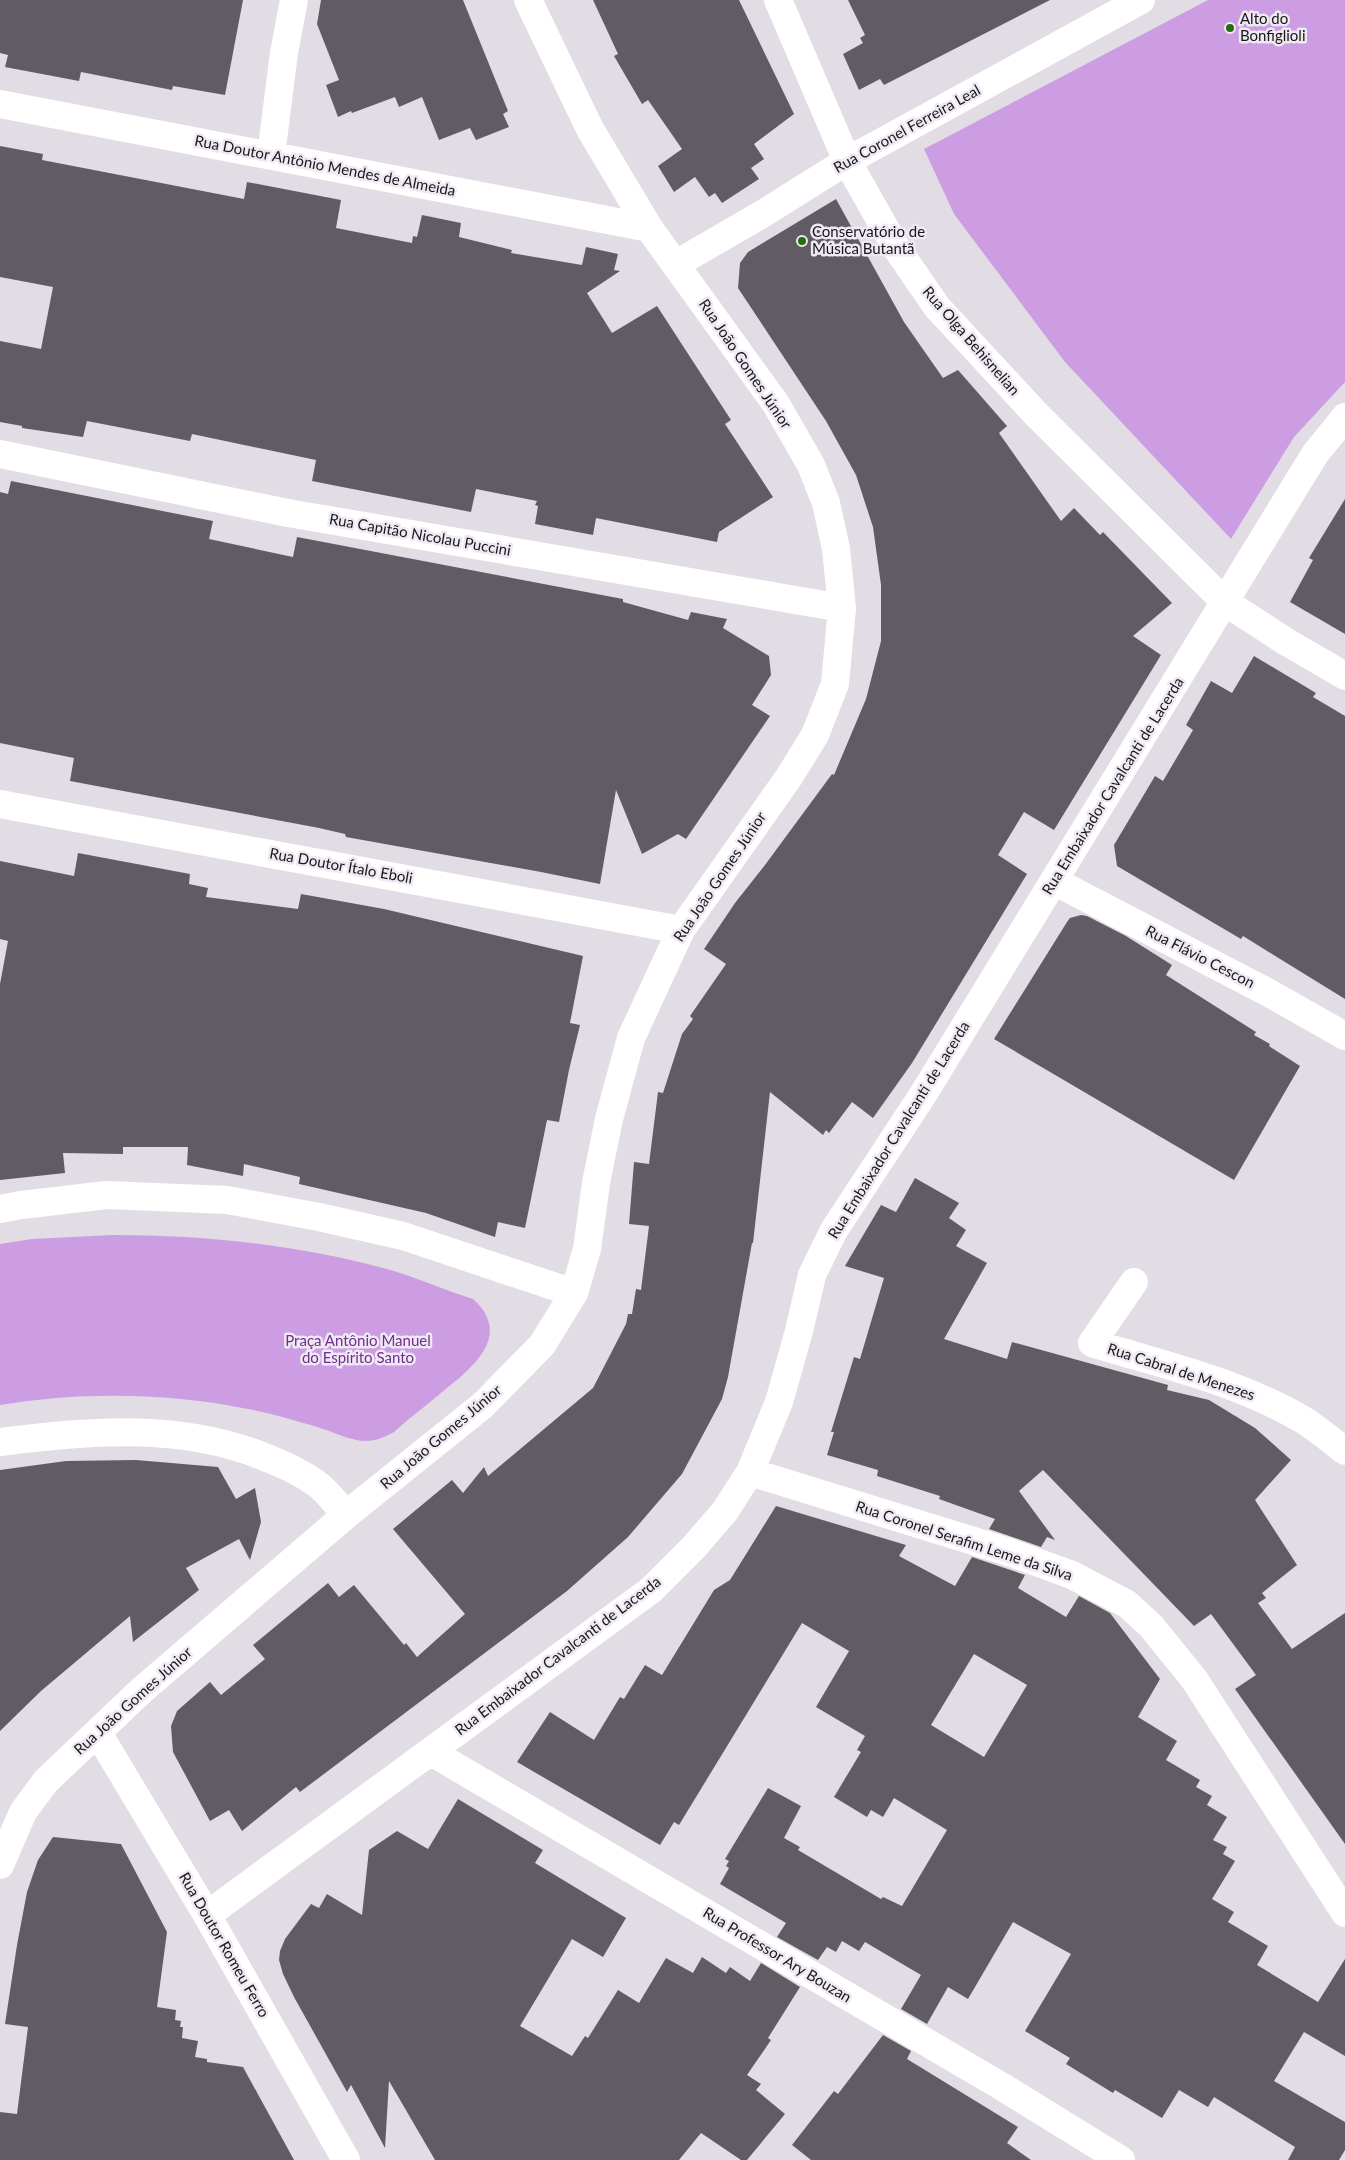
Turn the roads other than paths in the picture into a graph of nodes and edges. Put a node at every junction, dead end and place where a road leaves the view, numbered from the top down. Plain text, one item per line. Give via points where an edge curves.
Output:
1 (294, 0) edge
2 (528, 0) edge
3 (778, 0) edge
4 (1141, 0) edge
5 (0, 104) edge
6 (271, 155) junction
7 (848, 161) junction
8 (649, 228) junction
9 (676, 264) junction
10 (1345, 417) edge
11 (0, 454) edge
12 (1225, 602) junction
13 (842, 608) junction
14 (1345, 676) edge
15 (0, 804) edge
16 (1054, 881) junction
17 (681, 930) junction
18 (1345, 1036) edge
19 (0, 1209) edge
20 (1134, 1282) dead end
21 (574, 1293) junction
22 (0, 1442) edge
23 (1345, 1451) edge
24 (750, 1472) junction
25 (346, 1515) junction
26 (98, 1733) junction
27 (431, 1752) junction
28 (0, 1865) edge
29 (1345, 1913) edge
30 (207, 1915) junction
31 (346, 2160) edge
32 (1121, 2160) edge

1 - 6 street
2 - 8 street, Rua João Gomes Júnior via 590,129
3 - 7 street, Rua Olga Behisnelian
4 - 7 street, Rua Coronel Ferreira Leal
5 - 6 street, Rua Doutor Antônio Mendes de Almeida
6 - 8 street, Rua Doutor Antônio Mendes de Almeida
7 - 9 street, Rua Coronel Ferreira Leal
7 - 12 street, Rua Olga Behisnelian via 895,246 937,306 1036,414
8 - 9 street, Rua João Gomes Júnior
9 - 13 street, Rua João Gomes Júnior via 776,404 811,465 828,512 836,549
10 - 12 street, Rua Embaixador Cavalcanti de Lacerda via 1315,454
11 - 13 street, Rua Capitão Nicolau Puccini via 288,512
12 - 14 street, Rua Olga Behisnelian
12 - 16 street, Rua Embaixador Cavalcanti de Lacerda
13 - 17 street, Rua João Gomes Júnior via 835,684 815,735
15 - 17 street, Rua Doutor Ítalo Eboli
16 - 18 street, Rua Flávio Cescon
16 - 24 street, Rua Embaixador Cavalcanti de Lacerda via 924,1093 834,1230 812,1275 779,1402
17 - 21 street, Rua João Gomes Júnior via 631,1038 609,1119 587,1249
19 - 21 street via 107,1195 228,1200 403,1236
20 - 23 street, Rua Cabral de Menezes via 1092,1343 1222,1383 1264,1400 1305,1422
21 - 25 street, Rua João Gomes Júnior via 542,1344 483,1406
22 - 25 street via 81,1432 196,1436 247,1449 288,1466 318,1485
24 - 27 street, Rua Embaixador Cavalcanti de Lacerda via 725,1511 651,1590
24 - 29 street, Rua Coronel Serafim Leme da Silva via 1006,1551 1072,1575 1127,1604 1151,1626 1194,1679
25 - 26 street, Rua João Gomes Júnior via 142,1690
26 - 28 street, Rua João Gomes Júnior via 46,1781 23,1812
26 - 30 street, Rua Doutor Romeu Ferro
27 - 30 street, Rua Embaixador Cavalcanti de Lacerda
27 - 32 street, Rua Professor Ary Bouzan via 1001,2086
30 - 31 street, Rua Doutor Romeu Ferro

